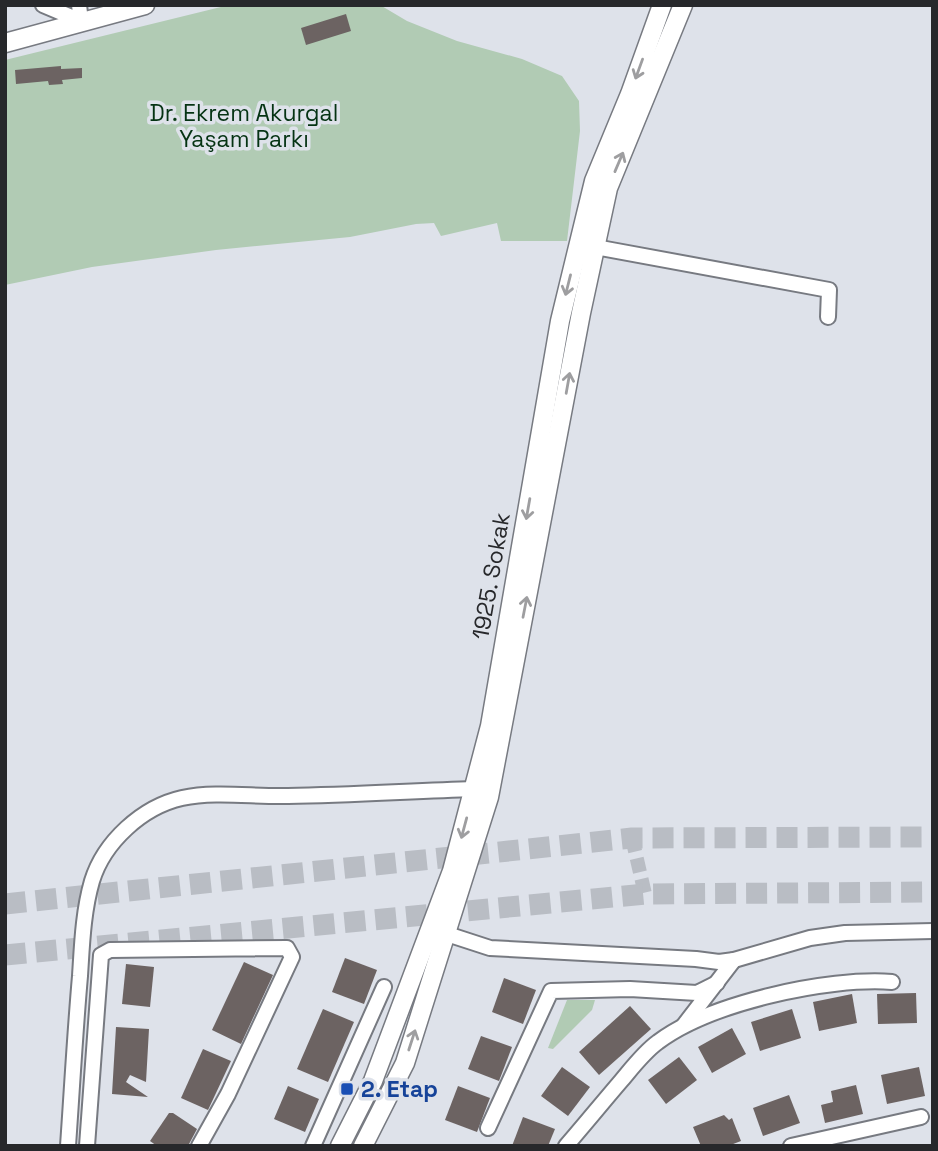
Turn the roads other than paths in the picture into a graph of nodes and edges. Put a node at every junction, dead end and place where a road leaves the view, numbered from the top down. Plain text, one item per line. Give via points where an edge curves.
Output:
1 (43, 5) edge
2 (145, 5) edge
3 (662, 5) edge
4 (683, 5) edge
5 (80, 13) edge
6 (5, 43) edge
7 (595, 247) junction
8 (828, 317) dead end
9 (474, 789) junction
10 (933, 931) edge
11 (447, 934) junction
12 (734, 960) junction
13 (892, 982) dead end
14 (717, 983) junction
15 (384, 986) dead end
16 (681, 1029) junction
17 (920, 1117) dead end
18 (488, 1128) dead end
19 (68, 1146) edge
20 (87, 1146) edge
21 (199, 1146) edge
22 (313, 1146) edge
23 (340, 1146) edge
24 (363, 1146) edge
25 (566, 1146) edge
26 (791, 1146) edge

1 - 5 street
2 - 5 main road
3 -> 9 main road, 1925. Sokak via 594,181 559,321 491,726
7 -> 4 main road, 1925. Sokak via 608,188
5 - 6 main road
7 - 8 street via 829,290
11 -> 7 main road, 1925. Sokak via 489,797
9 - 19 street via 213,795 181,799 131,824 102,860 86,905
9 -> 23 main road, 1925. Sokak via 452,871 418,965 373,1081
10 - 12 street via 810,938
11 - 12 street via 490,947
24 -> 11 main road, 1925. Sokak via 405,1063
12 - 14 street
13 - 16 street via 869,980 788,991
14 - 16 street
14 - 18 street via 697,993 551,991
15 - 22 street
16 - 25 street via 657,1042
17 - 26 street
20 - 21 street via 101,955 110,950 287,948 292,957 229,1094

